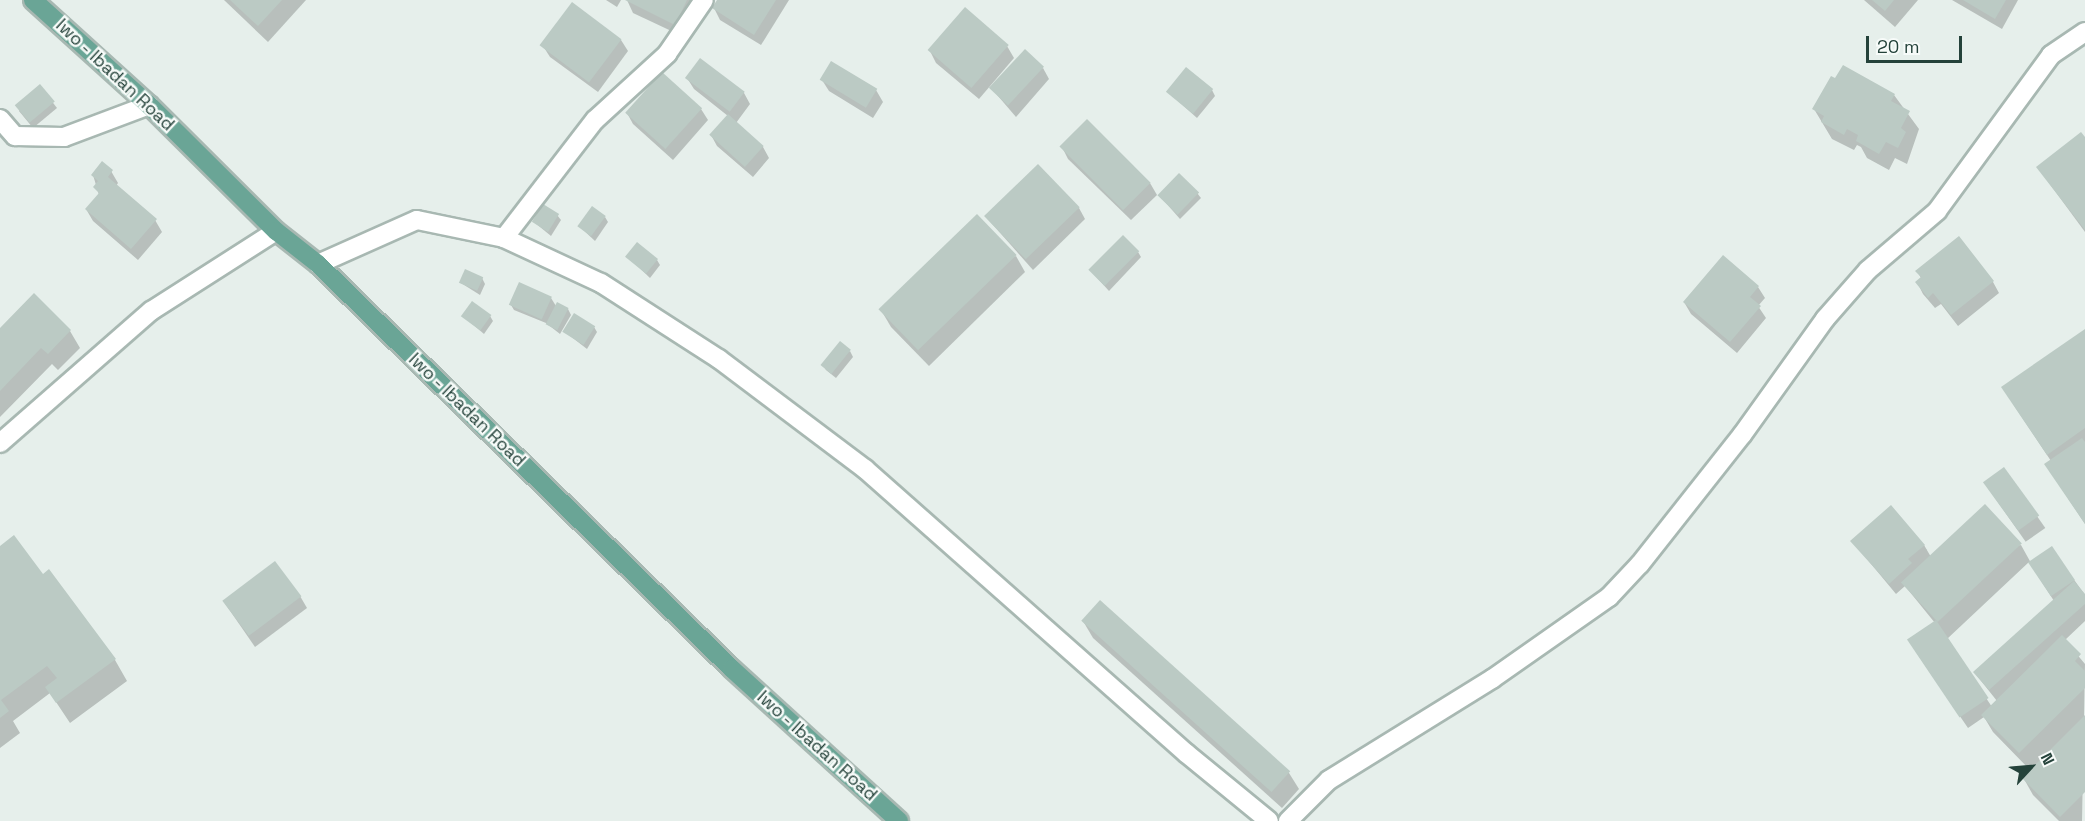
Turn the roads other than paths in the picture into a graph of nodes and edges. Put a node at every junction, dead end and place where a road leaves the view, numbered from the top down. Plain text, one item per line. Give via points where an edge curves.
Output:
1 (33, 0) edge
2 (704, 0) edge
3 (2085, 32) edge
4 (149, 105) junction
5 (0, 119) edge
6 (276, 231) junction
7 (504, 238) junction
8 (318, 264) junction
9 (0, 442) edge
10 (899, 821) edge
11 (1269, 821) edge
12 (1288, 821) edge

1 - 4 main road, Iwo - Ibadan Road
2 - 7 street via 667,54 595,120
3 - 12 street via 2051,55 1937,211 1868,270 1825,319 1742,435 1640,564 1609,597 1492,679 1329,780
4 - 5 street via 64,137 15,136
4 - 6 main road, Iwo - Ibadan Road
6 - 8 main road, Iwo - Ibadan Road
6 - 9 street via 151,310
7 - 8 street via 417,220
7 - 11 street via 602,283 719,359 865,469 1186,753
8 - 10 main road, Iwo - Ibadan Road via 732,669

